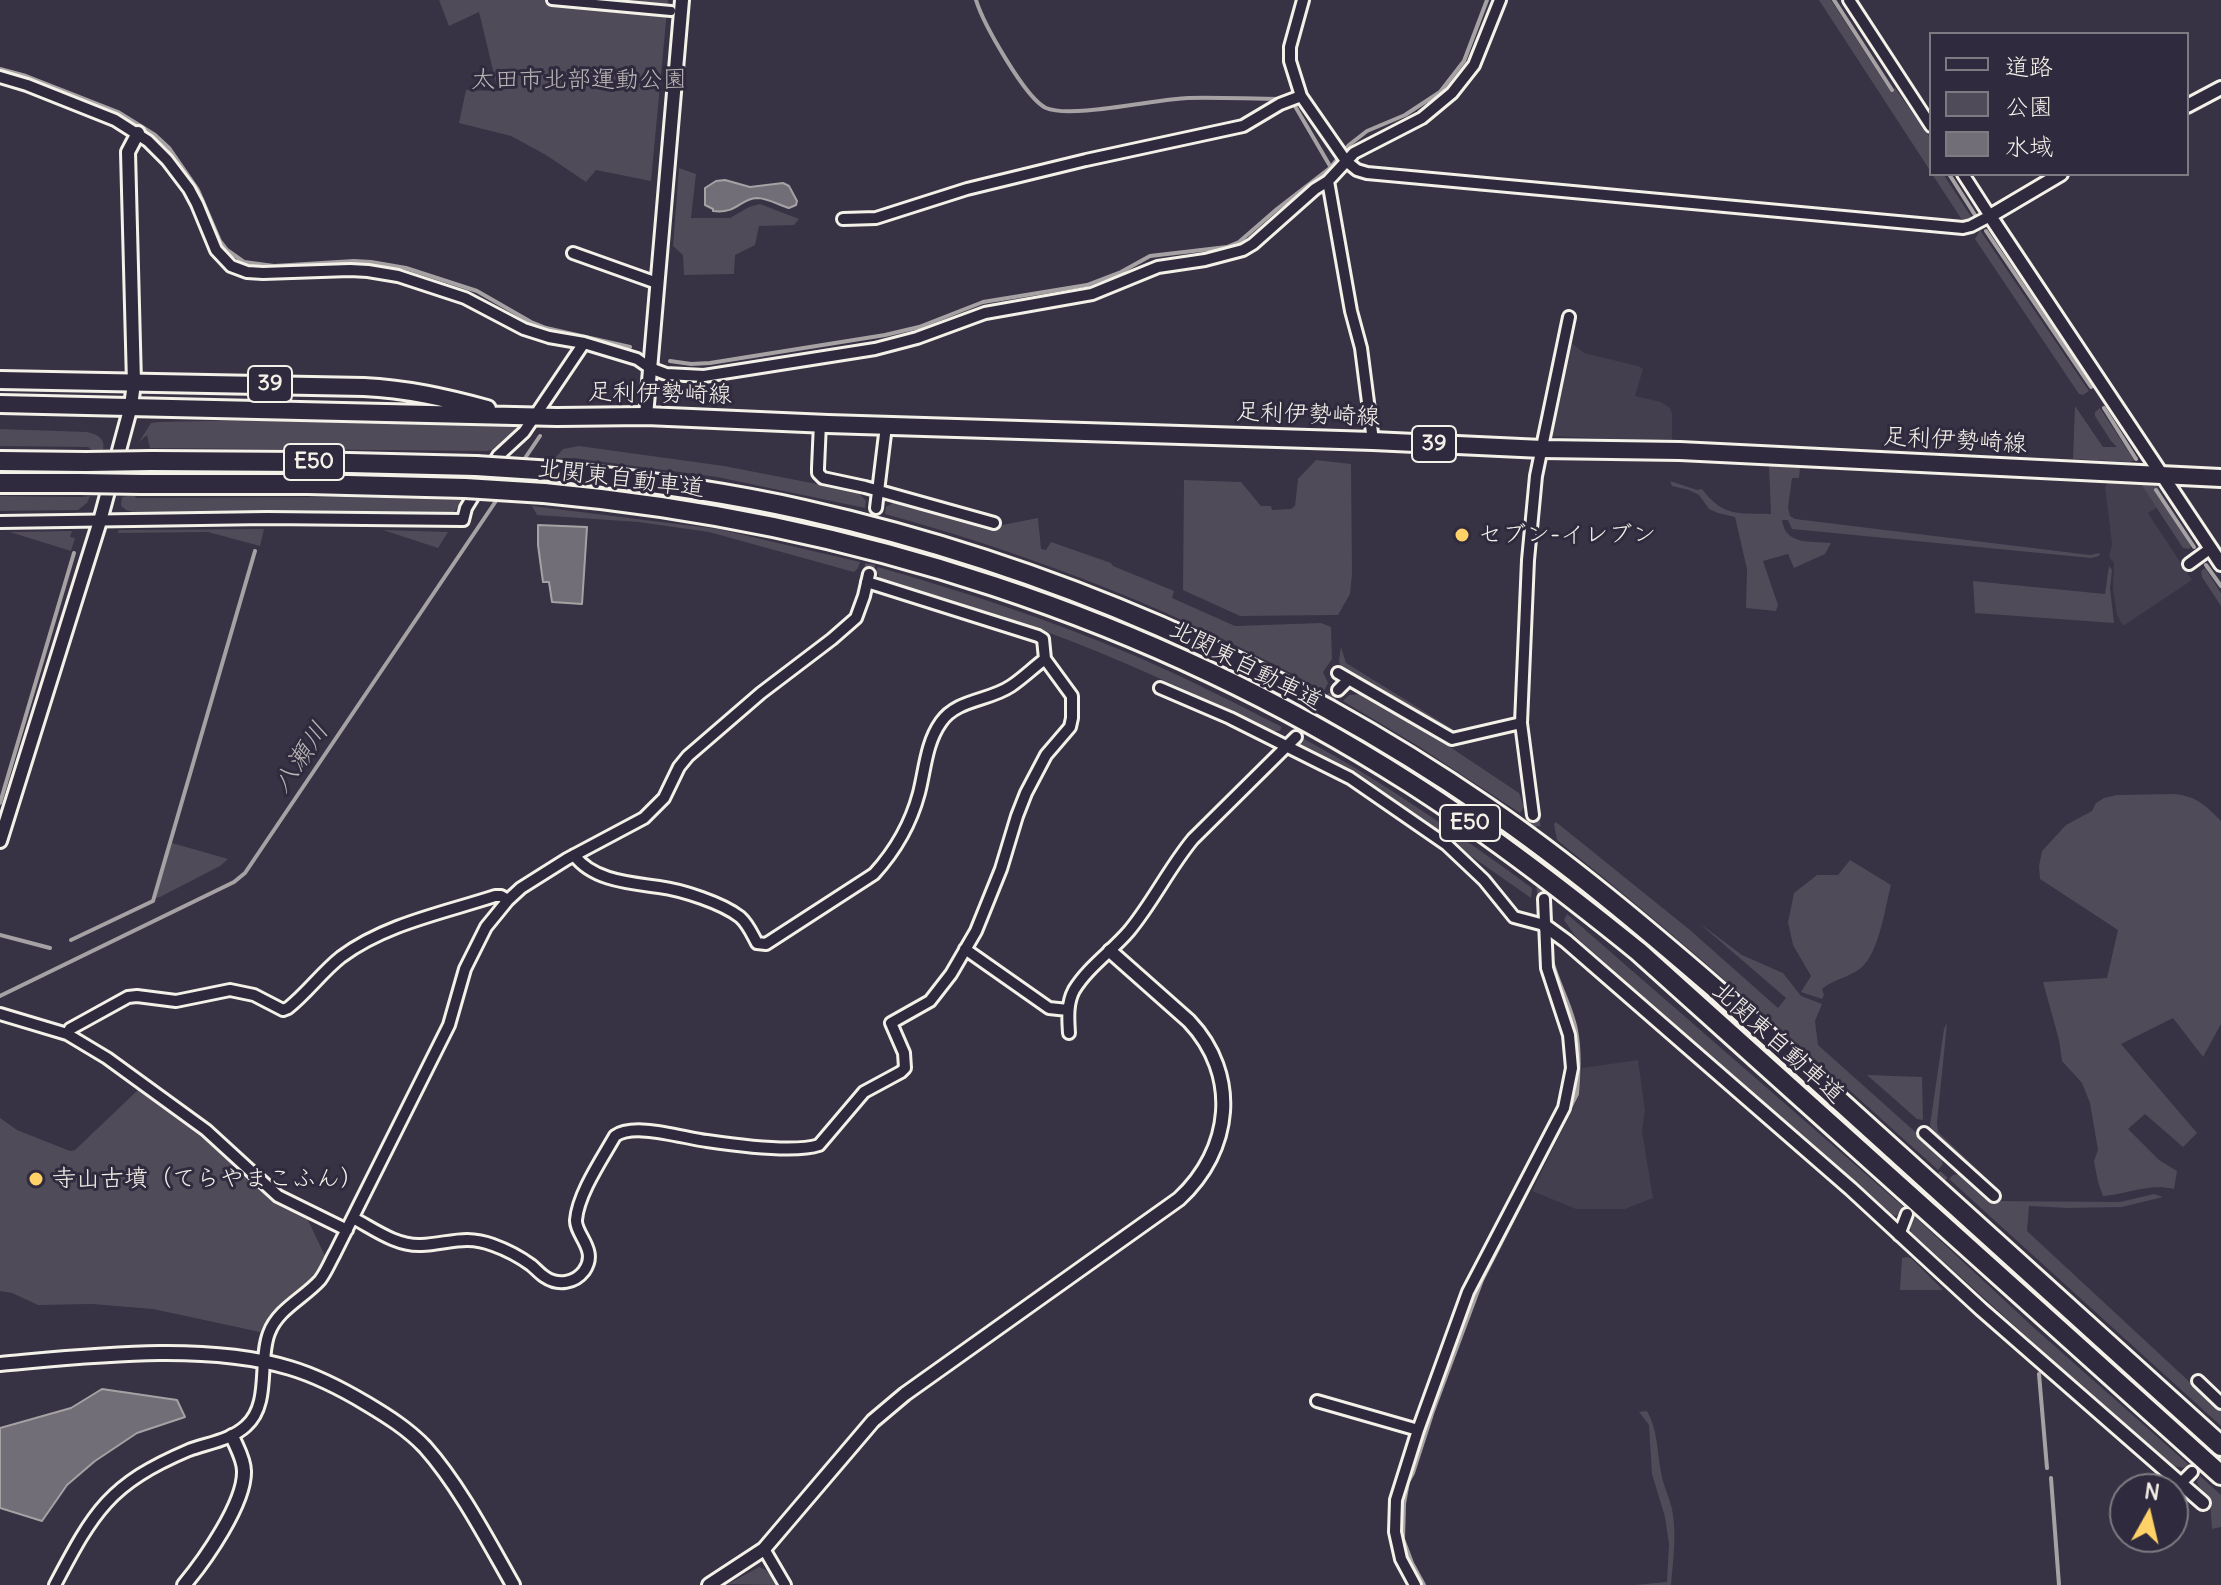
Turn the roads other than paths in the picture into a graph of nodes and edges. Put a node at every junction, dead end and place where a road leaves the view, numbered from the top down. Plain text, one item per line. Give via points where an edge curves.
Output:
1 (552, 0) edge
2 (682, 0) edge
3 (1303, 0) edge
4 (1500, 0) edge
5 (1849, 0) edge
6 (671, 11) dead end
7 (0, 77) edge
8 (2221, 88) edge
9 (1301, 96) junction
10 (2189, 105) edge
11 (1929, 123) edge
12 (138, 133) junction
13 (1346, 161) junction
14 (1964, 176) edge
15 (2058, 176) edge
16 (1328, 181) junction
17 (1990, 216) junction
18 (843, 219) dead end
19 (573, 253) dead end
20 (657, 283) junction
21 (1569, 317) dead end
22 (584, 343) junction
23 (650, 368) junction
24 (0, 380) edge
25 (134, 383) junction
26 (0, 404) edge
27 (131, 406) junction
28 (536, 416) junction
29 (646, 416) junction
30 (820, 423) junction
31 (886, 426) junction
32 (1373, 441) junction
33 (1542, 449) junction
34 (0, 461) edge
35 (2162, 476) junction
36 (2221, 478) edge
37 (0, 483) edge
38 (878, 491) junction
39 (876, 508) tunnel mouth
40 (100, 521) junction
41 (0, 522) edge
42 (994, 523) dead end
43 (2211, 548) junction
44 (2189, 564) dead end
45 (2221, 564) edge
46 (1045, 659) junction
47 (1338, 673) dead end
48 (1348, 680) junction
49 (1160, 688) dead end
50 (1338, 690) tunnel mouth
51 (1521, 723) junction
52 (1296, 737) tunnel mouth
53 (1285, 746) junction
54 (1533, 815) tunnel mouth
55 (0, 841) edge
56 (574, 855) junction
57 (1544, 899) tunnel mouth
58 (508, 900) junction
59 (1544, 925) junction
60 (965, 949) junction
61 (1110, 951) junction
62 (1068, 1010) junction
63 (0, 1014) edge
64 (1069, 1033) dead end
65 (67, 1034) junction
66 (1924, 1133) dead end
67 (1957, 1164) junction
68 (1946, 1172) tunnel mouth
69 (1994, 1196) dead end
70 (1907, 1214) tunnel mouth
71 (353, 1218) junction
72 (347, 1230) junction
73 (1899, 1235) junction
74 (263, 1361) junction
75 (0, 1364) edge
76 (2198, 1381) dead end
77 (1317, 1401) dead end
78 (2221, 1403) edge
79 (1418, 1430) junction
80 (232, 1436) junction
81 (2221, 1446) edge
82 (2192, 1472) dead end
83 (2170, 1473) edge
84 (2189, 1475) edge
85 (2221, 1475) edge
86 (2189, 1490) edge
87 (2203, 1503) dead end
88 (764, 1549) junction
89 (55, 1585) edge
90 (184, 1585) edge
91 (513, 1585) edge
92 (709, 1585) edge
93 (785, 1585) edge
94 (1415, 1585) edge

1 - 6 street
2 - 20 street
3 - 9 street via 1290,47
4 - 13 street via 1474,65 1452,93 1422,118 1362,147
5 - 11 street
7 - 12 street
8 - 10 street
9 - 13 street
9 - 18 street via 1243,126 967,189 876,218
12 - 22 street via 178,173 216,250 231,266 263,273 382,273 451,292 524,329
12 - 25 street via 128,152
13 - 16 street
13 - 17 street via 1367,173 1950,227 1971,226
14 - 17 street
15 - 17 street
16 - 23 street via 1243,250 1158,267 1092,294 985,313 875,349 704,376
16 - 32 street via 1361,348
17 - 35 street
19 - 20 street
20 - 23 street
21 - 33 street
22 - 23 street
22 - 28 street
23 - 29 street
24 - 25 main road, 足利伊勢崎線 / 39
25 - 27 street
25 - 28 main road, 足利伊勢崎線 / 39 via 396,389
26 - 27 main road, 足利伊勢崎線 / 39
27 - 28 main road, 足利伊勢崎線 / 39
27 - 40 street
28 - 29 main road, 足利伊勢崎線 / 39
28 - 40 street via 498,456 463,520
29 - 30 main road, 足利伊勢崎線 / 39
30 - 31 main road, 足利伊勢崎線 / 39
30 - 38 street via 820,476
31 - 32 main road, 足利伊勢崎線 / 39
31 - 38 street
32 - 33 main road, 足利伊勢崎線 / 39
33 - 35 main road, 足利伊勢崎線 / 39
33 - 51 street via 1528,560
34 - 81 highway, 北関東自動車道 / E50, bridge via 476,466 676,486 803,509 913,537 1062,586 1180,635 1362,728 1534,841 1718,991
35 - 36 main road, 足利伊勢崎線 / 39
35 - 43 street
37 - 85 highway, 北関東自動車道 / E50, bridge via 465,488 621,501 735,519 884,552 1056,607 1173,655 1351,747 1475,826 1589,911
38 - 39 street
38 - 42 street
40 - 41 street
40 - 55 street
43 - 44 street
43 - 45 street
46 - 56 street via 1038,636 868,578 856,618 688,756 664,798 644,818
46 - 56 street via 1010,687 959,707 941,721 912,814 883,863 766,944 757,943 732,912 679,891 620,882
46 - 60 street via 1072,696 1072,718 1026,793 1001,869
47 - 48 street
48 - 50 street
48 - 51 street via 1452,739
49 - 53 street
51 - 54 street
52 - 53 street
53 - 59 street via 1350,778 1406,816 1462,857 1514,917
53 - 61 street via 1193,839
56 - 58 street
57 - 59 street
58 - 65 street via 495,896 401,925 368,941 339,959 283,1010 230,990 176,1001 128,997
58 - 71 street via 475,946 449,1025
59 - 73 street
59 - 79 street via 1547,968 1569,1035 1569,1090 1468,1292
60 - 62 street via 1049,1008
60 - 71 street via 930,1001 891,1023 905,1068 864,1092 819,1145 779,1148 635,1130 615,1136 577,1215 589,1258 579,1277 554,1281 512,1253 482,1241 410,1244
61 - 62 street via 1073,992
61 - 88 street via 1198,1030 1215,1061 1224,1105 1211,1159 1179,1199 873,1421
62 - 64 street
63 - 65 street
65 - 72 street via 206,1130 278,1196
66 - 67 street
67 - 68 street
67 - 69 street
70 - 73 street
71 - 72 street
72 - 74 street via 320,1280 272,1326
73 - 83 street
74 - 75 street via 137,1354
74 - 80 street via 255,1412
74 - 91 street via 329,1383 395,1420 452,1484
76 - 78 street
77 - 79 street
79 - 94 street via 1396,1500 1395,1532
80 - 89 street via 129,1481 87,1526
80 - 90 street via 243,1461 242,1483 215,1544
82 - 84 street
86 - 87 street
88 - 92 street
88 - 93 street

